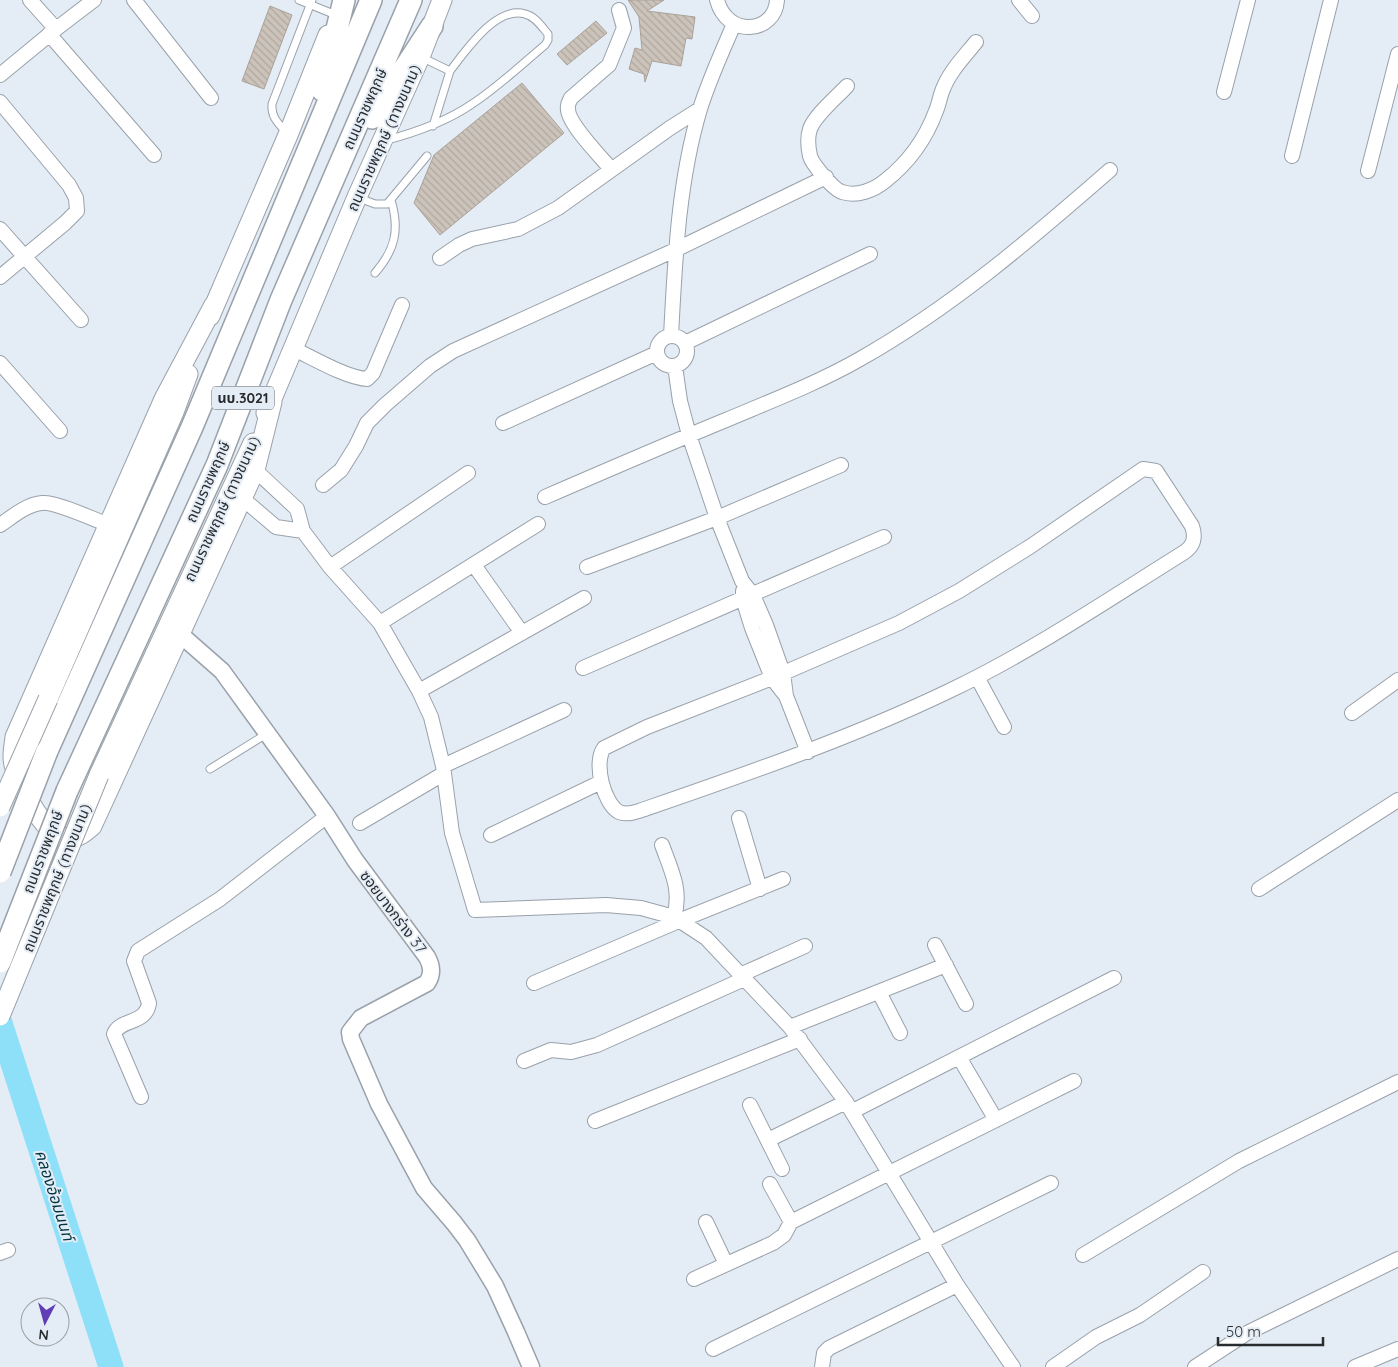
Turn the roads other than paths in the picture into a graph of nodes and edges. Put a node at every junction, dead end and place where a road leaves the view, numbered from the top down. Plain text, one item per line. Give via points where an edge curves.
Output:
1 (30, 0) edge
2 (94, 0) edge
3 (134, 0) edge
4 (298, 0) edge
5 (370, 0) edge
6 (412, 0) edge
7 (442, 0) edge
8 (717, 0) edge
9 (777, 0) edge
10 (1019, 0) edge
11 (1248, 0) edge
12 (1331, 0) edge
13 (311, 3) edge
14 (341, 5) edge
15 (620, 10) dead end
16 (1032, 16) dead end
17 (734, 24) junction
18 (432, 26) junction
19 (53, 32) junction
20 (976, 42) dead end
21 (1398, 54) edge
22 (420, 57) junction
23 (450, 71) junction
24 (0, 75) edge
25 (847, 86) dead end
26 (1224, 92) dead end
27 (1393, 92) edge
28 (211, 98) dead end
29 (0, 102) edge
30 (700, 109) junction
31 (432, 126) junction
32 (288, 135) junction
33 (383, 141) junction
34 (154, 155) dead end
35 (305, 156) junction
36 (427, 156) dead end
37 (1292, 156) dead end
38 (612, 169) junction
39 (338, 170) junction
40 (1110, 170) dead end
41 (1368, 171) dead end
42 (826, 178) junction
43 (357, 197) junction
44 (392, 200) junction
45 (0, 229) edge
46 (675, 250) junction
47 (870, 254) dead end
48 (24, 255) junction
49 (440, 258) dead end
50 (375, 273) dead end
51 (0, 277) edge
52 (214, 304) junction
53 (402, 305) dead end
54 (81, 320) dead end
55 (671, 336) junction
56 (685, 343) junction
57 (294, 349) junction
58 (657, 352) junction
59 (0, 363) edge
60 (675, 366) junction
61 (272, 402) junction
62 (503, 423) dead end
63 (60, 431) dead end
64 (689, 436) junction
65 (841, 465) dead end
66 (255, 470) junction
67 (468, 473) dead end
68 (323, 485) dead end
69 (545, 497) dead end
70 (242, 498) junction
71 (717, 518) junction
72 (538, 524) dead end
73 (0, 525) edge
74 (109, 525) junction
75 (303, 531) junction
76 (884, 537) dead end
77 (474, 564) junction
78 (587, 567) dead end
79 (330, 568) junction
80 (748, 597) junction
81 (584, 598) dead end
82 (380, 623) junction
83 (522, 633) junction
84 (181, 635) junction
85 (583, 668) dead end
86 (778, 675) junction
87 (977, 677) junction
88 (1398, 680) edge
89 (419, 691) junction
90 (564, 710) dead end
91 (1352, 713) dead end
92 (1004, 727) dead end
93 (268, 733) junction
94 (808, 752) junction
95 (210, 769) dead end
96 (443, 770) junction
97 (601, 782) junction
98 (1398, 800) edge
99 (0, 807) edge
100 (327, 816) junction
101 (739, 818) dead end
102 (360, 823) dead end
103 (491, 835) dead end
104 (662, 845) dead end
105 (0, 872) edge
106 (783, 879) dead end
107 (760, 889) junction
108 (1259, 889) dead end
109 (678, 919) junction
110 (935, 945) dead end
111 (805, 946) dead end
112 (0, 962) edge
113 (946, 965) junction
114 (742, 977) junction
115 (1114, 978) dead end
116 (534, 983) dead end
117 (879, 992) junction
118 (966, 1004) dead end
119 (0, 1016) edge
120 (790, 1027) junction
121 (900, 1033) dead end
122 (800, 1039) junction
123 (959, 1057) junction
124 (524, 1061) dead end
125 (1074, 1081) dead end
126 (1398, 1082) edge
127 (141, 1097) dead end
128 (750, 1105) dead end
129 (850, 1106) junction
130 (595, 1120) dead end
131 (996, 1120) junction
132 (768, 1140) junction
133 (782, 1169) dead end
134 (890, 1173) junction
135 (1052, 1183) dead end
136 (770, 1184) dead end
137 (706, 1222) dead end
138 (791, 1222) junction
139 (930, 1243) junction
140 (1083, 1255) dead end
141 (1398, 1259) edge
142 (726, 1264) junction
143 (1203, 1272) dead end
144 (694, 1279) dead end
145 (957, 1286) junction
146 (713, 1349) dead end
147 (1398, 1349) edge
148 (531, 1367) edge
149 (822, 1367) edge
150 (1013, 1367) edge
151 (1053, 1367) edge
152 (1194, 1367) edge
153 (1355, 1367) edge

1 - 19 street
2 - 19 street
3 - 28 street
4 - 13 lane
5 - 35 main road, นบ.3021
6 - 39 main road, ถนนราชพฤกษ์ / นบ.3021
7 - 18 main road, ถนนราชพฤกษ์ (ทางขนาน) / นบ.3021
8 - 17 street via 720,11
9 - 17 street via 766,21 744,27
10 - 16 street
11 - 26 street
12 - 37 street
13 - 14 lane
13 - 32 lane via 272,104 273,117
14 - 32 main road
14 - 35 main road
15 - 38 street via 624,28 609,65 571,98 567,110 573,124
17 - 30 street
18 - 22 main road, ถนนราชพฤกษ์ (ทางขนาน) / นบ.3021
18 - 39 main road
19 - 24 street
19 - 34 street
20 - 42 street via 942,89 926,134 910,157 885,181 868,191 852,194 840,192
21 - 27 street
22 - 23 lane
22 - 33 main road, ถนนราชพฤกษ์ (ทางขนาน) / นบ.3021
23 - 31 lane
23 - 31 lane via 486,29 508,14 532,17 548,34 545,45 472,104
25 - 42 street via 811,128 808,141 810,158
27 - 41 street
29 - 48 street via 69,185 76,198 77,211
30 - 38 street
30 - 46 street
31 - 33 lane
32 - 52 main road
33 - 43 main road, ถนนราชพฤกษ์ (ทางขนาน) / นบ.3021
35 - 105 main road, นบ.3021, bridge via 192,427 47,751
36 - 44 lane
38 - 49 street via 558,208 526,225 472,239
39 - 112 main road, ถนนราชพฤกษ์ / นบ.3021, bridge via 281,300 217,465 67,791
40 - 64 street via 1028,242 913,327 859,360
42 - 46 street
43 - 44 lane via 375,204 387,204
43 - 57 main road, ถนนราชพฤกษ์ (ทางขนาน) / นบ.3021
44 - 50 lane via 395,214 393,245
45 - 48 street
46 - 55 street
46 - 68 street via 453,351 430,366 367,423 341,470
47 - 56 street
48 - 51 street
48 - 54 street
52 - 74 main road via 164,399
52 - 99 main road, bridge via 174,412
53 - 57 street via 373,373 367,379 348,375
55 - 56 street
55 - 58 street via 660,342
56 - 60 street via 686,356
57 - 61 main road, ถนนราชพฤกษ์ (ทางขนาน) / นบ.3021
58 - 60 street via 663,363
58 - 62 street
59 - 63 street
60 - 64 street
61 - 66 main road
61 - 119 main road, ถนนราชพฤกษ์ (ทางขนาน) / นบ.3021, bridge via 99,775
64 - 69 street
64 - 71 street
65 - 71 street
66 - 70 main road
66 - 75 street via 297,509
67 - 79 street
70 - 75 street via 276,527
70 - 84 main road
71 - 78 street
71 - 80 street
72 - 77 street
73 - 74 street via 41,502
74 - 84 main road via 15,737 14,767 37,812 58,836 81,835 92,826
75 - 79 street
76 - 80 street
77 - 82 street
77 - 83 street
79 - 82 street
80 - 85 street
80 - 86 street via 752,628
81 - 83 street
82 - 89 street
83 - 89 street
84 - 93 street, ซอยบางกร่าง 37 via 222,670
86 - 87 street via 899,624 1031,546 1143,469 1156,471 1192,526 1195,534 1190,548 1029,649
86 - 94 street
86 - 97 street via 646,727 604,748 598,761
87 - 92 street
87 - 94 street
88 - 91 street
89 - 96 street via 431,718
90 - 96 street
93 - 95 lane
93 - 100 street, ซอยบางกร่าง 37
94 - 97 street via 630,814 618,812 613,807
96 - 102 street
96 - 109 street via 452,833 475,910 606,905 641,908
97 - 103 street
98 - 108 street
100 - 127 street via 220,899 138,951 134,961 148,1008 145,1014 121,1026 114,1034
100 - 148 street, ซอยบางกร่าง 37 via 431,965 432,973 427,983 361,1018 350,1032 351,1039 379,1104 424,1188 458,1228 495,1286
101 - 107 street
104 - 109 street via 678,894
106 - 107 street
107 - 109 street
109 - 114 street via 706,938
109 - 116 street
110 - 113 street
111 - 114 street
113 - 117 street
113 - 118 street
114 - 120 street
114 - 124 street via 597,1045 571,1052 551,1050
115 - 123 street
117 - 120 street
117 - 121 street
120 - 122 street
122 - 129 street
122 - 130 street
123 - 129 street
123 - 131 street
125 - 131 street
126 - 140 street via 1239,1161
128 - 132 street
129 - 132 street
129 - 134 street
131 - 134 street
132 - 133 street
134 - 138 street
134 - 139 street
135 - 139 street
136 - 138 street
137 - 142 street
138 - 142 street via 784,1235 774,1243
139 - 145 street
139 - 146 street
141 - 152 street via 1247,1333
142 - 144 street
143 - 151 street via 1140,1315 1096,1338
145 - 149 street via 829,1348 824,1353
145 - 150 street
147 - 153 street

